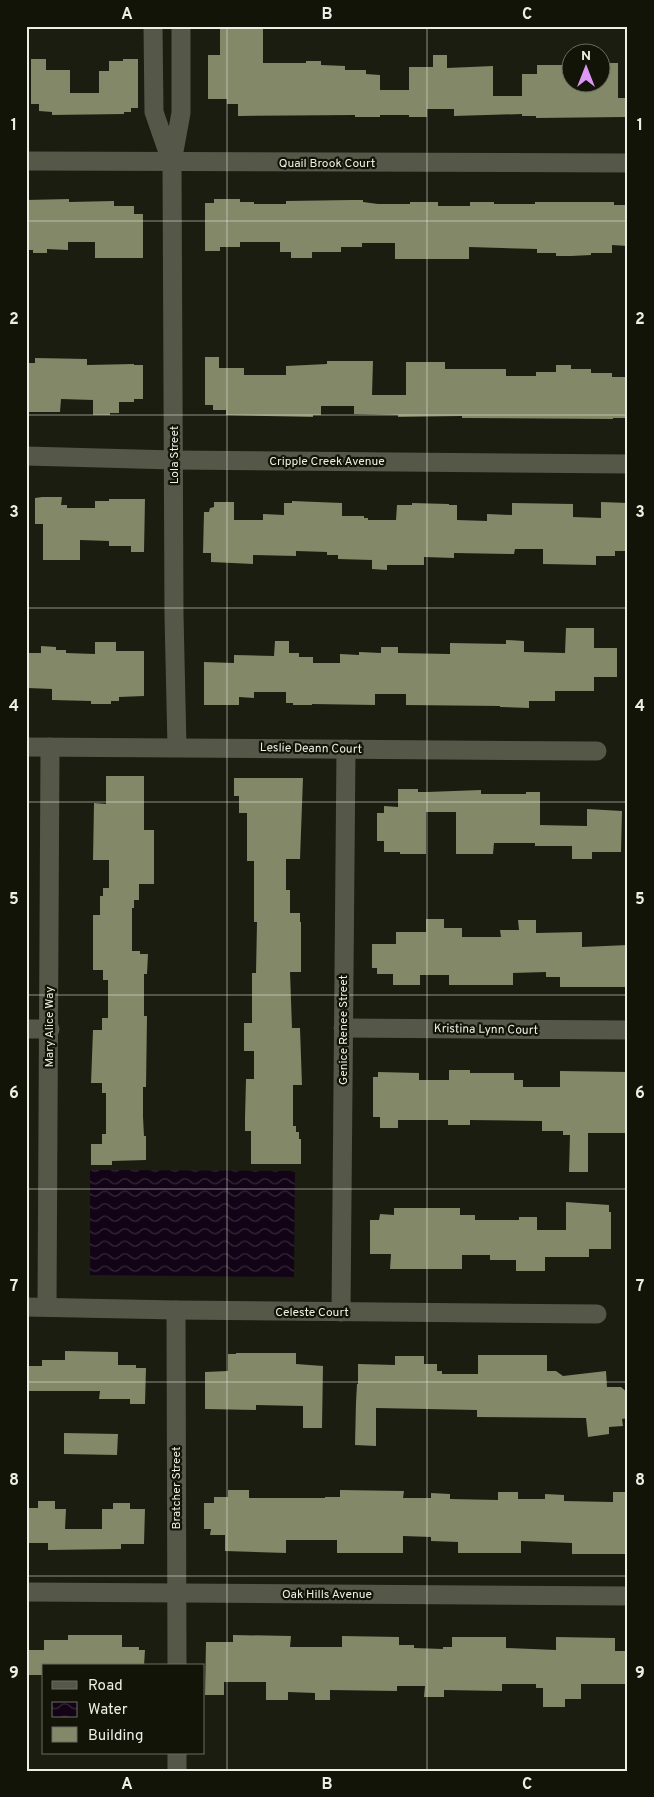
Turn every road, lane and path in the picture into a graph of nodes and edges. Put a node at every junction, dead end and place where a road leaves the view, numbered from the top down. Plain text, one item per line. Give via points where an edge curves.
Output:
1 (153, 26) edge
2 (181, 26) edge
3 (26, 161) edge
4 (172, 162) junction
5 (628, 164) edge
6 (26, 456) edge
7 (174, 460) junction
8 (628, 464) edge
9 (26, 746) edge
10 (50, 747) junction
11 (177, 747) junction
12 (346, 749) junction
13 (597, 751) dead end
14 (343, 1028) junction
15 (26, 1029) edge
16 (50, 1029) junction
17 (628, 1030) edge
18 (26, 1306) edge
19 (47, 1306) junction
20 (176, 1310) junction
21 (341, 1312) junction
22 (597, 1314) dead end
23 (26, 1592) edge
24 (177, 1593) junction
25 (628, 1596) edge
26 (177, 1664) edge
27 (177, 1754) edge
28 (177, 1771) edge

1 - 4 street, Lola Street via 154,112
2 - 4 street, Lola Street via 181,113
3 - 4 street, Quail Brook Court
4 - 5 street, Quail Brook Court
4 - 7 street, Lola Street
6 - 7 street, Cripple Creek Avenue
7 - 8 street, Cripple Creek Avenue
7 - 11 street, Lola Street
9 - 10 street, Leslie Deann Court
10 - 11 street, Leslie Deann Court
10 - 16 street, Mary Alice Way
11 - 12 street, Leslie Deann Court
12 - 13 street, Leslie Deann Court
12 - 14 street, Genice Renee Street
14 - 17 street, Kristina Lynn Court
14 - 21 street, Genice Renee Street
15 - 16 street
16 - 19 street, Mary Alice Way
18 - 19 street, Celeste Court
19 - 20 street, Celeste Court
20 - 21 street, Celeste Court
20 - 24 street, Bratcher Street
21 - 22 street, Celeste Court
23 - 24 street, Oak Hills Avenue
24 - 25 street, Oak Hills Avenue
24 - 26 street, Bratcher Street
27 - 28 street

